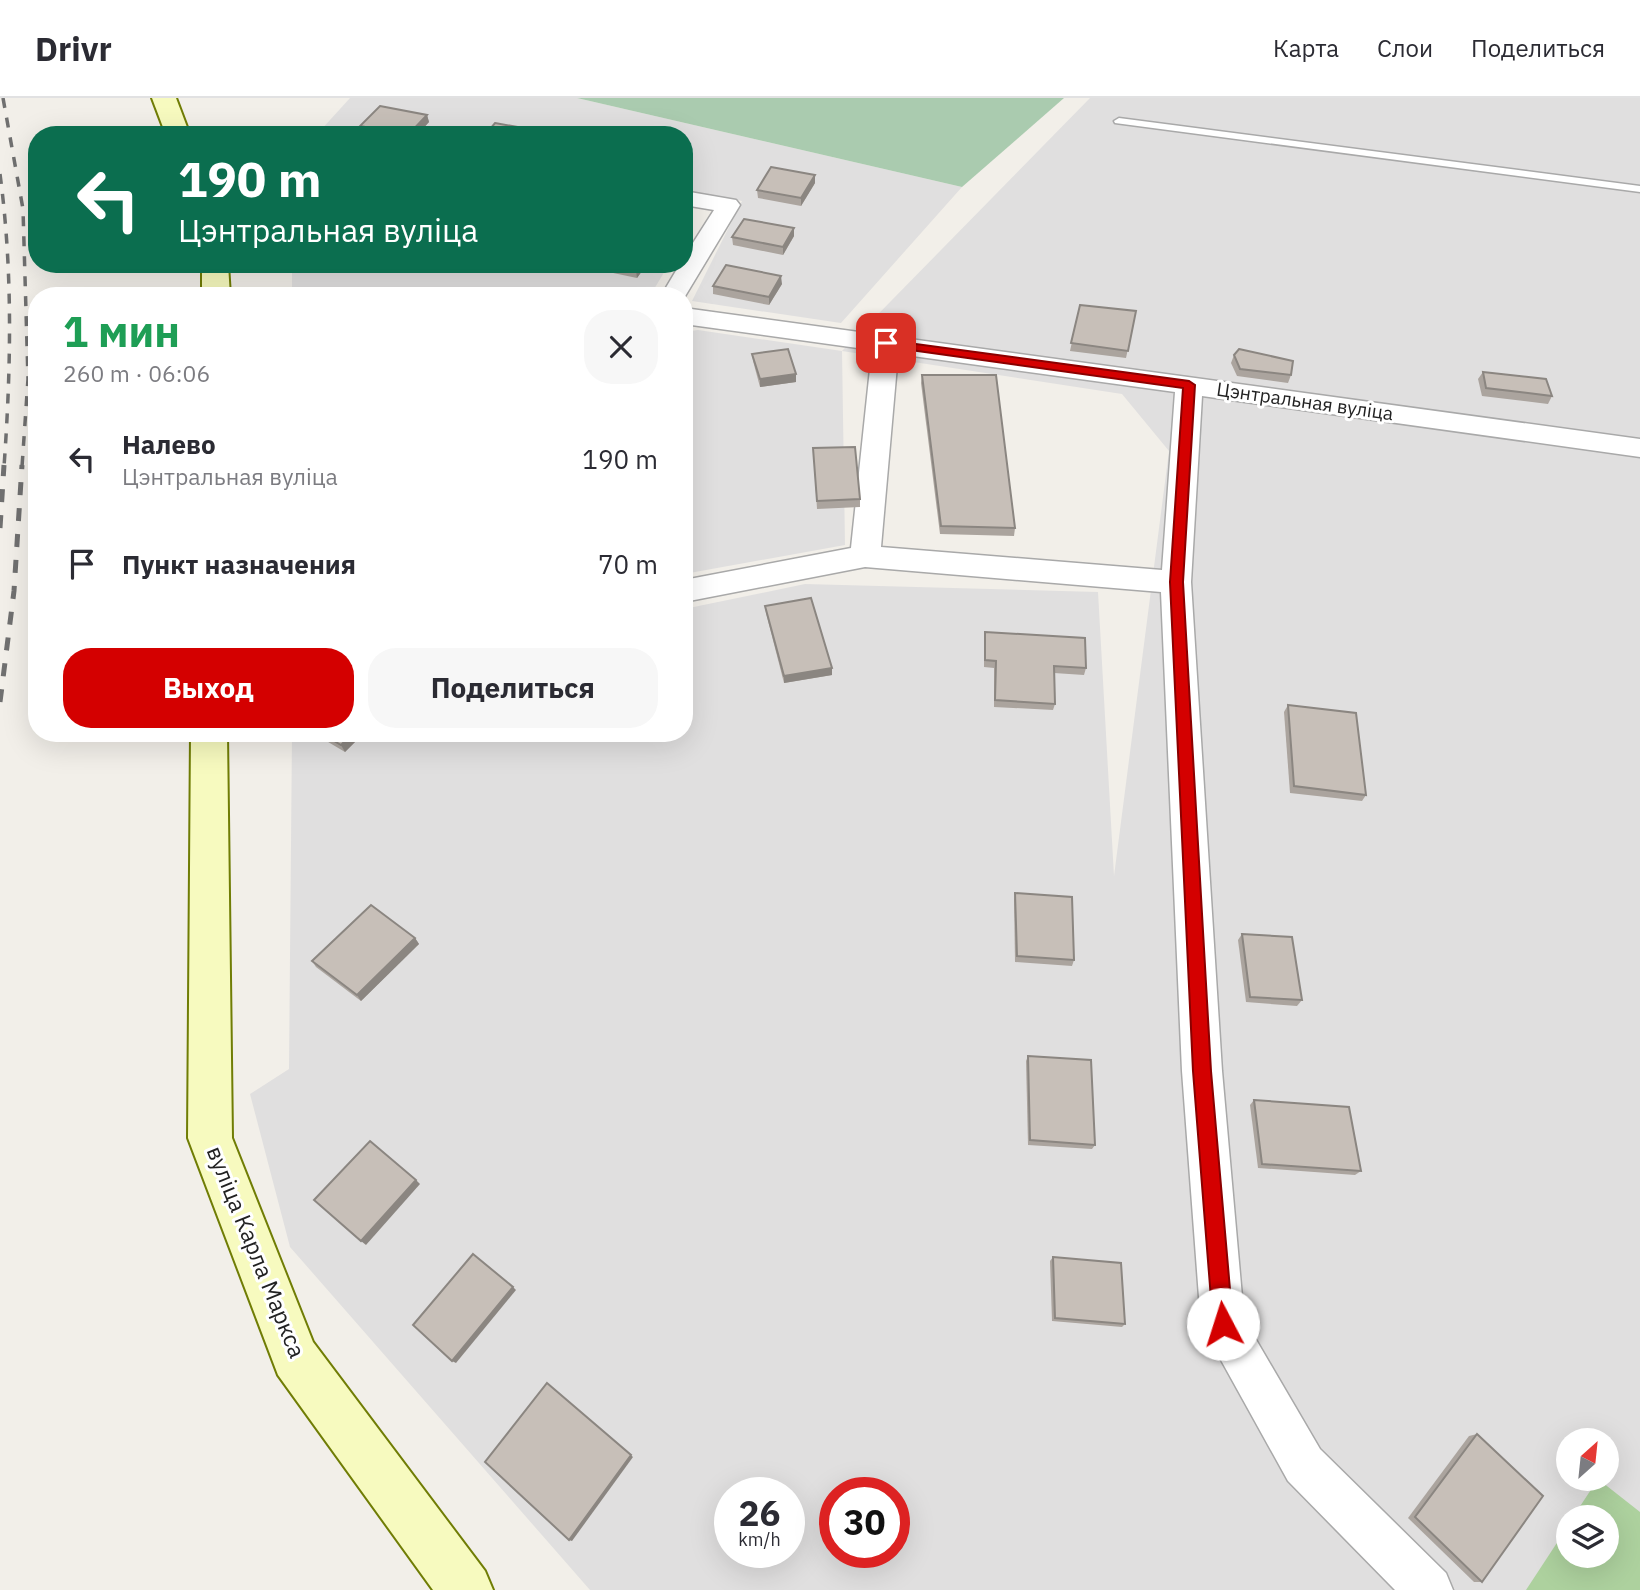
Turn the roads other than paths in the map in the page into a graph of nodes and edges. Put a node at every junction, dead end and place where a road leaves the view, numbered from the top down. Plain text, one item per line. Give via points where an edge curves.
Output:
1 (164, 98) edge
2 (1119, 121) dead end
3 (175, 126) edge
4 (1640, 189) edge
5 (693, 199) edge
6 (693, 263) edge
7 (693, 317) edge
8 (886, 343) junction
9 (1189, 385) junction
10 (1640, 448) edge
11 (865, 556) junction
12 (1177, 582) junction
13 (693, 589) edge
14 (209, 742) edge
15 (466, 1590) edge
16 (1429, 1590) edge

1 - 3 street
2 - 4 lane
5 - 6 street via 728,205
7 - 8 street, Цэнтральная вуліца
8 - 9 street, Цэнтральная вуліца
8 - 11 street
9 - 10 street, Цэнтральная вуліца
9 - 12 street
11 - 12 street
11 - 13 street
12 - 16 street via 1202,1071 1223,1324 1304,1465
14 - 15 street, вуліца Карла Маркса via 210,1138 295,1358

